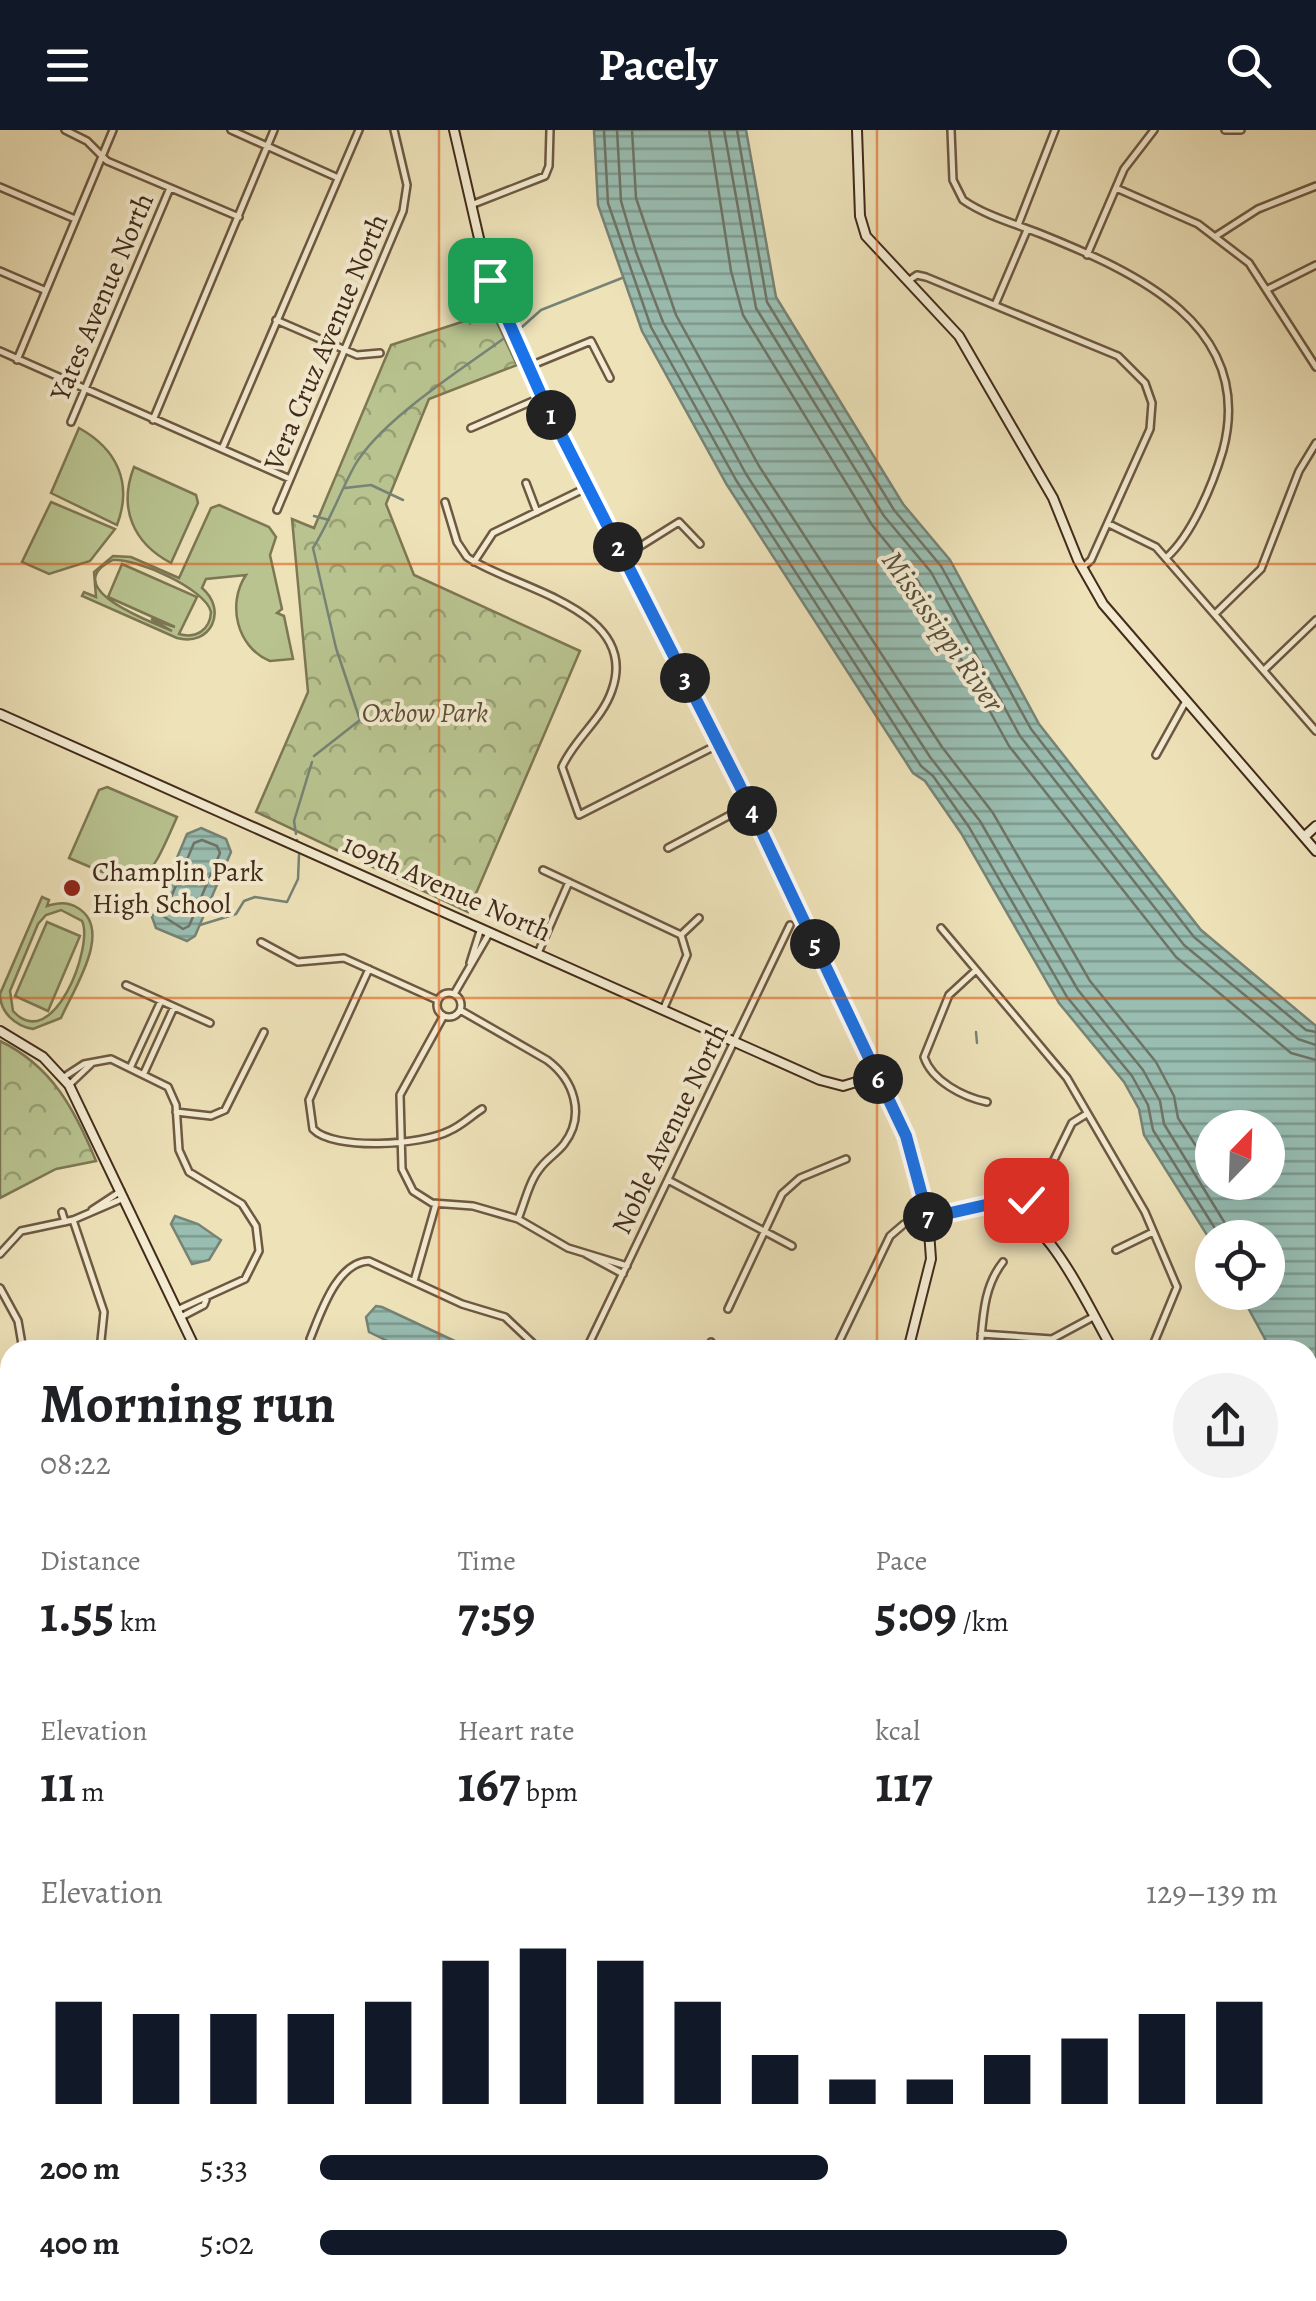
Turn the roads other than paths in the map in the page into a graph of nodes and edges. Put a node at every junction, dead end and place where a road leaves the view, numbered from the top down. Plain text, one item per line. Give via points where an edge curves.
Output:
1 (65, 130) edge
2 (113, 130) edge
3 (230, 130) edge
4 (274, 130) edge
5 (359, 130) edge
6 (394, 130) edge
7 (454, 130) edge
8 (550, 130) edge
9 (857, 130) edge
10 (951, 130) edge
11 (1055, 130) edge
12 (1154, 130) edge
13 (1225, 130) edge
14 (1242, 130) edge
15 (268, 147) junction
16 (102, 156) junction
17 (336, 177) junction
18 (1316, 186) edge
19 (0, 187) edge
20 (170, 188) junction
21 (1116, 188) junction
22 (471, 205) junction
23 (239, 216) junction
24 (75, 219) junction
25 (1018, 225) junction
26 (1027, 229) junction
27 (1216, 236) junction
28 (1086, 255) junction
29 (1316, 266) edge
30 (0, 271) edge
31 (908, 281) junction
32 (1268, 289) junction
33 (44, 290) junction
34 (995, 305) junction
35 (276, 320) junction
36 (1316, 347) edge
37 (344, 349) junction
38 (0, 351) edge
39 (1307, 352) junction
40 (380, 354) dead end
41 (17, 360) junction
42 (1316, 367) edge
43 (528, 368) junction
44 (610, 378) dead end
45 (85, 390) junction
46 (542, 397) junction
47 (153, 420) junction
48 (71, 422) dead end
49 (471, 428) dead end
50 (1316, 443) edge
51 (222, 449) junction
52 (290, 479) junction
53 (526, 483) dead end
54 (588, 487) junction
55 (445, 502) dead end
56 (277, 510) dead end
57 (537, 512) junction
58 (1109, 524) junction
59 (700, 544) dead end
60 (624, 557) junction
61 (1166, 558) junction
62 (474, 562) junction
63 (1082, 568) junction
64 (1215, 614) junction
65 (1316, 620) edge
66 (1264, 670) junction
67 (1186, 701) junction
68 (0, 714) edge
69 (1315, 727) edge
70 (719, 744) junction
71 (1156, 755) dead end
72 (749, 804) junction
73 (1316, 826) edge
74 (1304, 837) junction
75 (668, 848) dead end
76 (1316, 851) edge
77 (543, 870) dead end
78 (568, 882) junction
79 (698, 918) dead end
80 (790, 925) dead end
81 (941, 928) dead end
82 (485, 930) junction
83 (682, 935) junction
84 (261, 942) dead end
85 (538, 954) junction
86 (370, 969) junction
87 (975, 971) junction
88 (126, 985) dead end
89 (454, 994) junction
90 (437, 1000) junction
91 (161, 1001) junction
92 (174, 1007) junction
93 (460, 1010) junction
94 (664, 1010) junction
95 (443, 1016) junction
96 (210, 1023) dead end
97 (0, 1031) edge
98 (264, 1032) dead end
99 (734, 1042) junction
100 (131, 1066) junction
101 (144, 1073) junction
102 (876, 1076) junction
103 (66, 1081) junction
104 (987, 1102) dead end
105 (482, 1109) dead end
106 (176, 1112) junction
107 (1085, 1115) junction
108 (400, 1140) junction
109 (846, 1159) dead end
110 (668, 1180) junction
111 (123, 1194) junction
112 (436, 1204) junction
113 (62, 1212) dead end
114 (1018, 1212) junction
115 (928, 1218) junction
116 (518, 1219) junction
117 (73, 1220) junction
118 (65, 1222) junction
119 (763, 1232) junction
120 (1153, 1232) junction
121 (792, 1246) dead end
122 (1116, 1250) dead end
123 (0, 1254) edge
124 (586, 1254) junction
125 (1003, 1262) dead end
126 (626, 1266) junction
127 (623, 1274) junction
128 (414, 1282) junction
129 (0, 1288) edge
130 (728, 1309) dead end
131 (179, 1314) junction
132 (1094, 1317) junction
133 (982, 1334) junction
134 (21, 1340) edge
135 (101, 1340) edge
136 (191, 1340) edge
137 (312, 1340) edge
138 (529, 1340) edge
139 (591, 1340) edge
140 (840, 1340) edge
141 (911, 1340) edge
142 (981, 1340) edge
143 (1107, 1340) edge
144 (1155, 1340) edge

1 - 16 street
2 - 16 street
3 - 15 street
4 - 15 street
5 - 17 street
6 - 37 street, Vera Cruz Avenue North via 406,200
7 - 22 street
8 - 22 street via 548,173
9 - 31 street via 864,230
10 - 25 street via 958,194
11 - 25 street
12 - 21 street
13 - 14 street
15 - 17 street
15 - 23 street
16 - 20 street
16 - 24 street
17 - 35 street
18 - 27 street via 1258,209
19 - 24 street
20 - 23 street
20 - 45 street, Yates Avenue North
21 - 27 street
21 - 28 street
22 - 43 street via 490,280
23 - 47 street
24 - 33 street
25 - 26 street
26 - 28 street
26 - 34 street
27 - 32 street
28 - 61 street via 1183,310 1208,340 1224,376 1228,421 1220,460 1181,543
29 - 32 street
30 - 33 street
31 - 34 street via 922,276
31 - 63 street via 967,349 1053,498
32 - 39 street
33 - 41 street
34 - 58 street via 1118,356 1145,384 1150,428
35 - 37 street
35 - 51 street
36 - 39 street
37 - 40 street
37 - 52 street, Vera Cruz Avenue North
38 - 41 street
39 - 42 street
41 - 45 street
43 - 44 street via 592,341
43 - 46 street
45 - 47 street
45 - 48 street, Yates Avenue North
46 - 49 street
46 - 54 street
47 - 51 street
50 - 64 street via 1261,569
51 - 52 street
52 - 56 street, Vera Cruz Avenue North
53 - 57 street
54 - 57 street
54 - 60 street
55 - 62 street via 461,550
57 - 62 street via 492,532
58 - 61 street
58 - 63 street
59 - 60 street via 682,523
60 - 70 street
61 - 64 street
62 - 70 street via 576,607 608,647 613,688 562,768 579,814
63 - 67 street via 1103,604
64 - 66 street
65 - 66 street
66 - 69 street
67 - 71 street
67 - 74 street
68 - 82 street, 109th Avenue North
70 - 72 street
72 - 75 street
72 - 102 street
73 - 74 street
74 - 76 street
77 - 78 street
78 - 83 street
78 - 85 street
79 - 83 street
80 - 99 street, Noble Avenue North
81 - 87 street
82 - 85 street, 109th Avenue North
82 - 89 street
83 - 94 street via 687,955
84 - 86 street via 290,960 338,956
85 - 94 street, 109th Avenue North
86 - 90 street
86 - 108 street via 308,1113 320,1136 338,1144
87 - 104 street via 949,995 924,1057 948,1084
87 - 107 street via 1067,1078
88 - 91 street
89 - 90 street
89 - 93 street
90 - 95 street
91 - 92 street
91 - 100 street
92 - 96 street
92 - 101 street
93 - 95 street
93 - 116 street via 547,1060 572,1091 572,1130 536,1175
94 - 99 street, 109th Avenue North
95 - 108 street via 403,1086
97 - 103 street via 32,1048
98 - 106 street via 225,1110 211,1116
99 - 102 street, 109th Avenue North via 832,1085
99 - 110 street, Noble Avenue North
100 - 101 street
100 - 103 street via 91,1064
101 - 106 street via 168,1087
102 - 115 street via 910,1147
103 - 111 street
105 - 108 street via 440,1135
106 - 131 street via 179,1150 189,1172 242,1204 260,1238 244,1280
107 - 114 street via 1072,1123
107 - 120 street
108 - 112 street via 408,1183
109 - 119 street via 793,1184
110 - 119 street
110 - 126 street, Noble Avenue North
111 - 117 street
111 - 131 street
112 - 116 street
112 - 128 street
113 - 118 street
114 - 115 street via 990,1204
114 - 132 street via 1046,1238
115 - 140 street via 890,1236
115 - 141 street via 929,1278
116 - 124 street
117 - 118 street
117 - 135 street via 104,1312
118 - 123 street via 21,1230
119 - 121 street
119 - 130 street
120 - 122 street
120 - 144 street via 1177,1287
124 - 126 street
124 - 127 street
125 - 133 street via 989,1288
126 - 127 street, Noble Avenue North
127 - 139 street, Noble Avenue North
128 - 137 street via 369,1261 353,1264
128 - 138 street via 504,1317
129 - 134 street
131 - 136 street
132 - 133 street via 1052,1339
132 - 143 street
133 - 142 street

